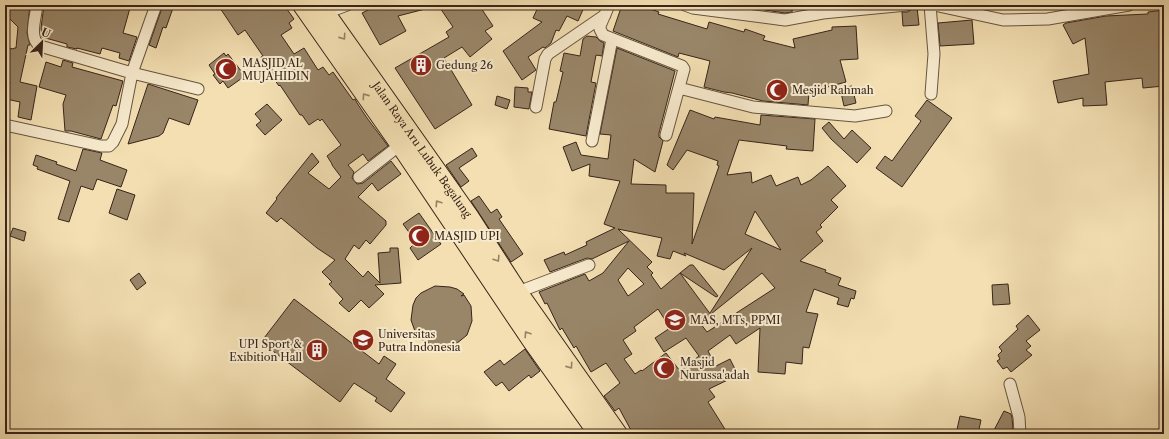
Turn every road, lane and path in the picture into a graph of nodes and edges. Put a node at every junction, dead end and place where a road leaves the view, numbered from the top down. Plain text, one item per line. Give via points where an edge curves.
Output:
1 (37, 5) edge
2 (156, 5) edge
3 (302, 5) edge
4 (347, 5) edge
5 (685, 5) edge
6 (907, 5) edge
7 (930, 5) edge
8 (934, 5) edge
9 (1129, 5) edge
10 (948, 7) edge
11 (715, 8) edge
12 (323, 9) edge
13 (607, 10) edge
14 (612, 39) junction
15 (132, 73) junction
16 (679, 88) junction
17 (198, 89) dead end
18 (931, 94) dead end
19 (536, 107) dead end
20 (886, 111) dead end
21 (5, 125) edge
22 (666, 135) dead end
23 (592, 141) dead end
24 (400, 145) junction
25 (359, 177) dead end
26 (469, 216) junction
27 (454, 228) junction
28 (589, 265) dead end
29 (518, 292) junction
30 (1010, 384) dead end
31 (598, 434) edge
32 (618, 434) edge
33 (1020, 434) edge

1 - 15 street via 33,33 36,44
2 - 15 street
24 -> 3 main road, Jalan Raya Aru Lubuk Begalung
4 - 12 street
5 - 11 street via 693,8
6 - 11 street via 823,13 785,20
7 - 18 street via 934,54
8 - 10 street
9 - 10 street via 1048,19 1003,20
12 -> 26 main road, Jalan Raya Aru Lubuk Begalung
13 - 14 street via 600,29 603,35
13 - 19 street via 548,54
14 - 16 street via 682,66 684,69
14 - 23 street
15 - 17 street
15 - 21 street via 122,124 114,142 108,146
16 - 20 street via 753,107 855,116
16 - 22 street
24 - 25 street
27 -> 24 main road, Jalan Raya Aru Lubuk Begalung
26 - 27 main road
26 -> 29 main road, Jalan Raya Aru Lubuk Begalung
31 -> 27 main road, Jalan Raya Aru Lubuk Begalung
28 - 29 street
29 -> 32 main road, Jalan Raya Aru Lubuk Begalung
30 - 33 street via 1019,417

